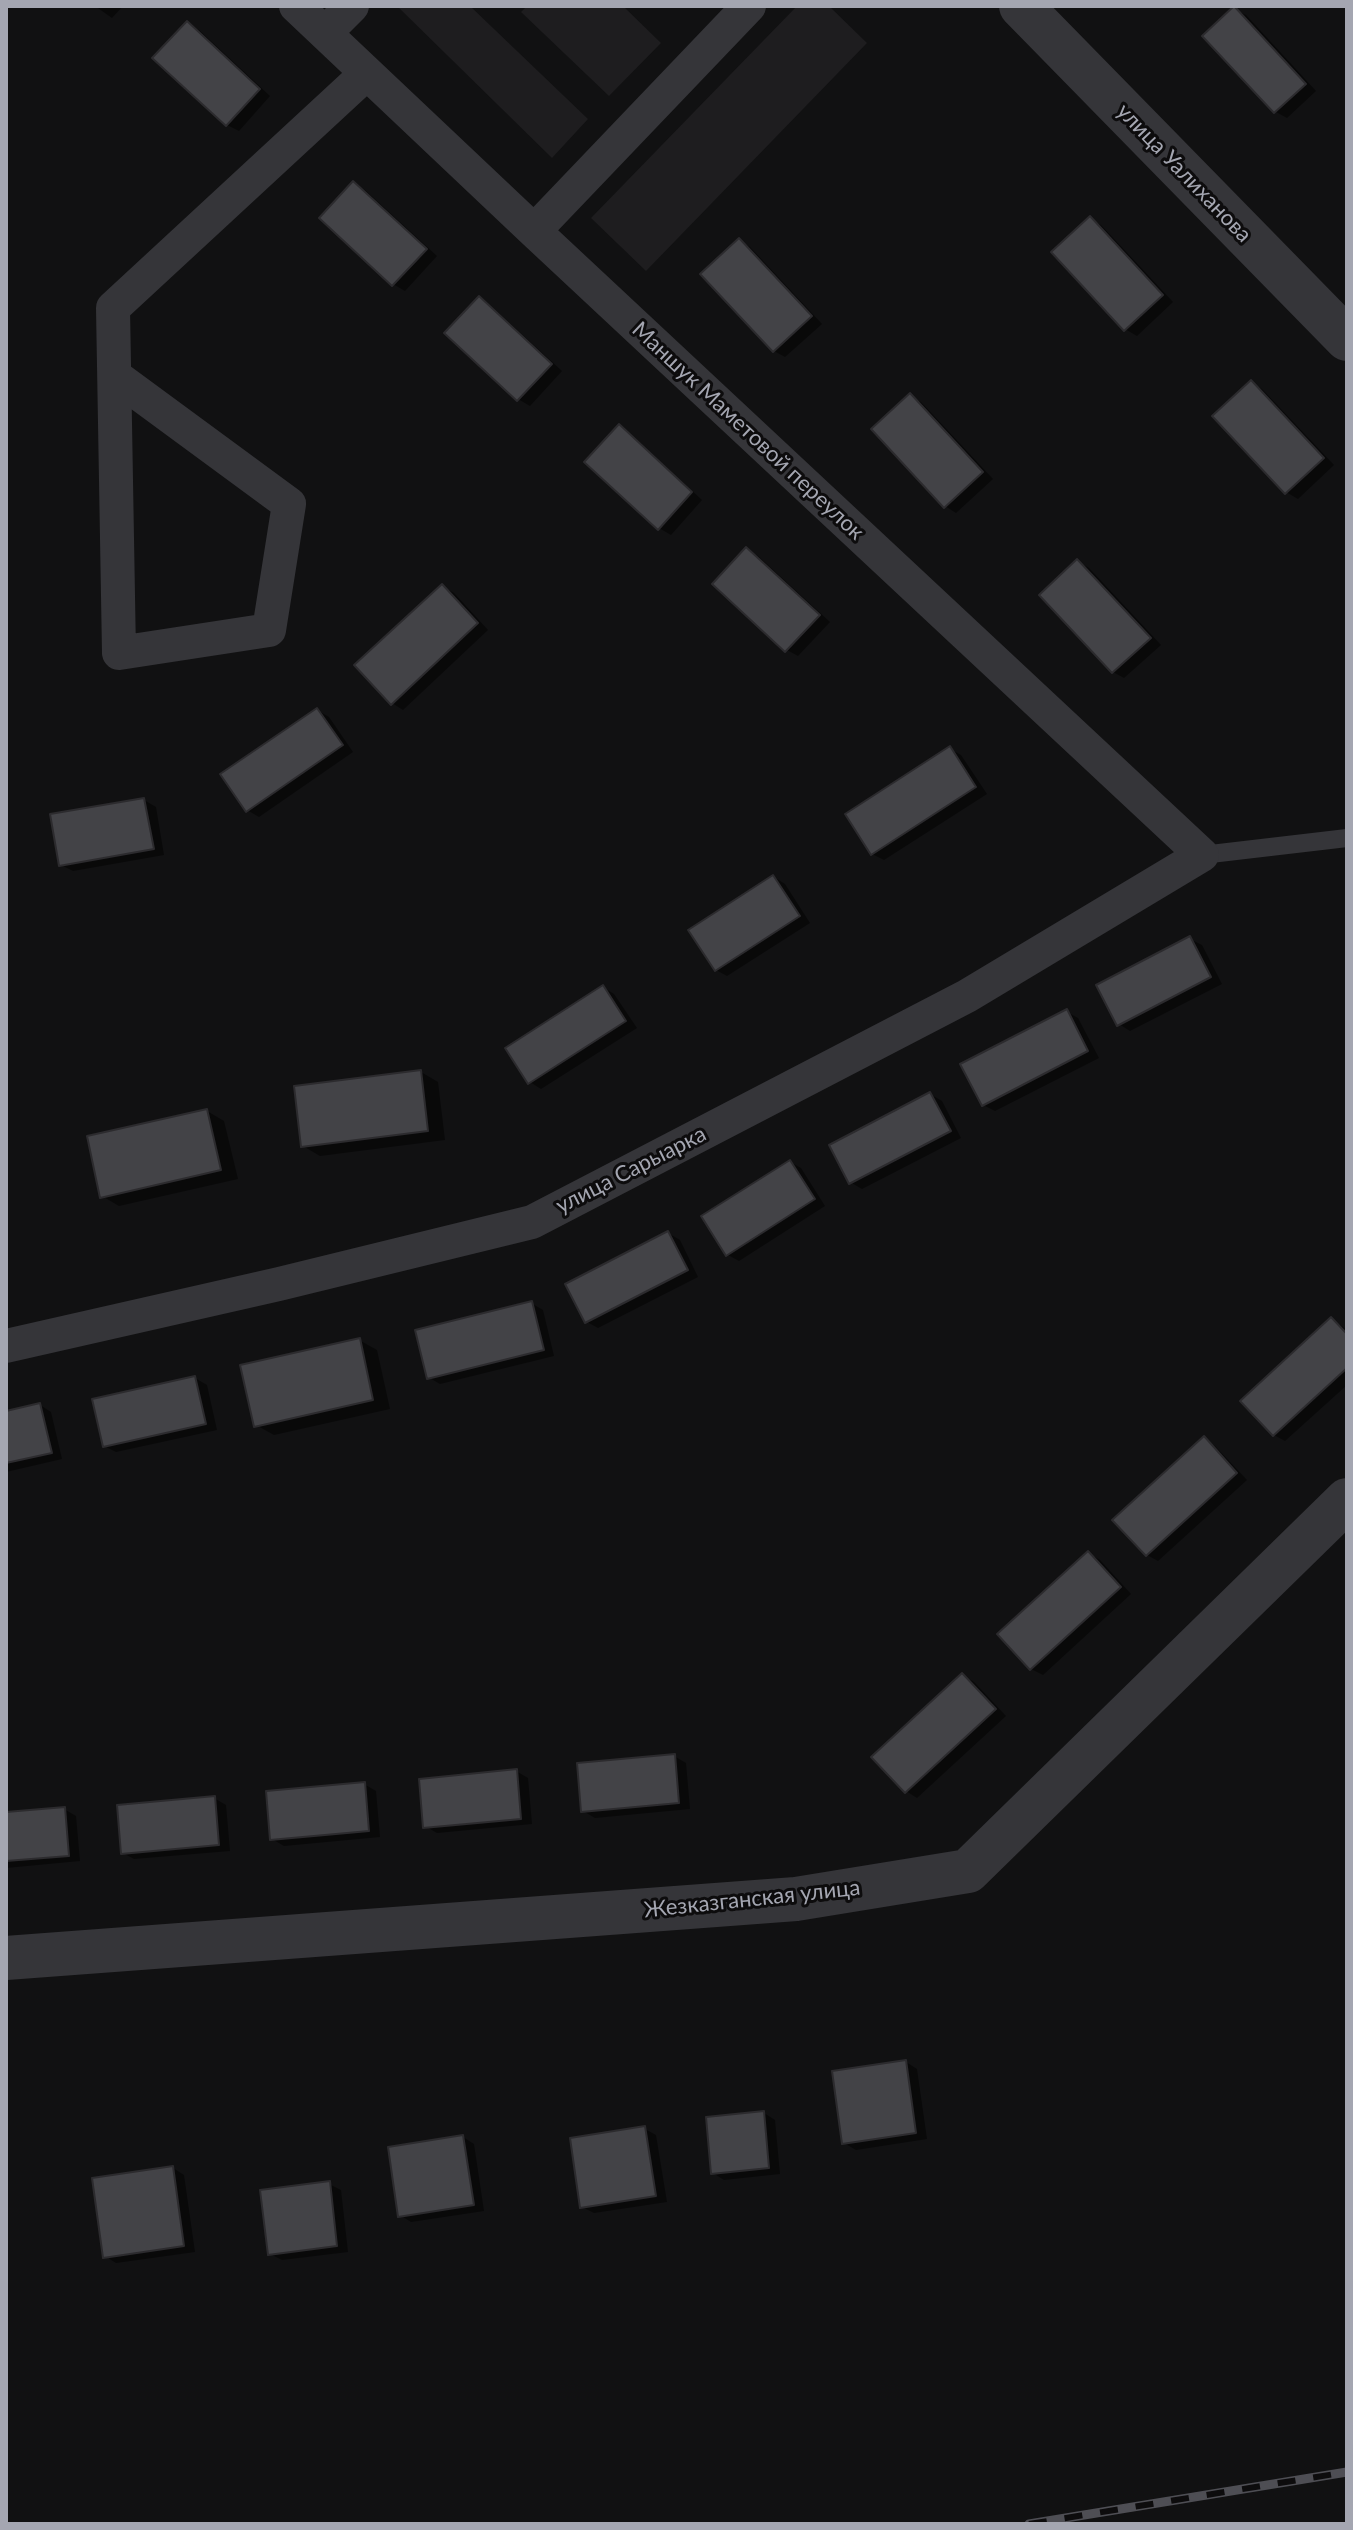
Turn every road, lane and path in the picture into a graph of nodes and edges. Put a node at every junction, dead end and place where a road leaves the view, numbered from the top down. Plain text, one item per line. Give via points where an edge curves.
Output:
1 (296, 6) edge
2 (352, 6) edge
3 (749, 6) edge
4 (1021, 6) edge
5 (325, 33) junction
6 (367, 73) junction
7 (534, 231) junction
8 (1347, 339) edge
9 (115, 376) junction
10 (1347, 838) edge
11 (1202, 855) junction
12 (6, 1346) edge
13 (1347, 1500) edge
14 (6, 1958) edge

1 - 5 street, Маншук Маметовой переулок
2 - 5 street
3 - 7 street
4 - 8 street, улица Уалиханова
5 - 6 street, Маншук Маметовой переулок
6 - 7 street, Маншук Маметовой переулок
6 - 9 street via 113,308
7 - 11 street, Маншук Маметовой переулок
9 - 9 street via 119,653 269,630 289,504
10 - 11 lane
11 - 12 street, улица Сарыарка via 967,996 532,1222
13 - 14 street, Жезказганская улица via 968,1871 796,1899

